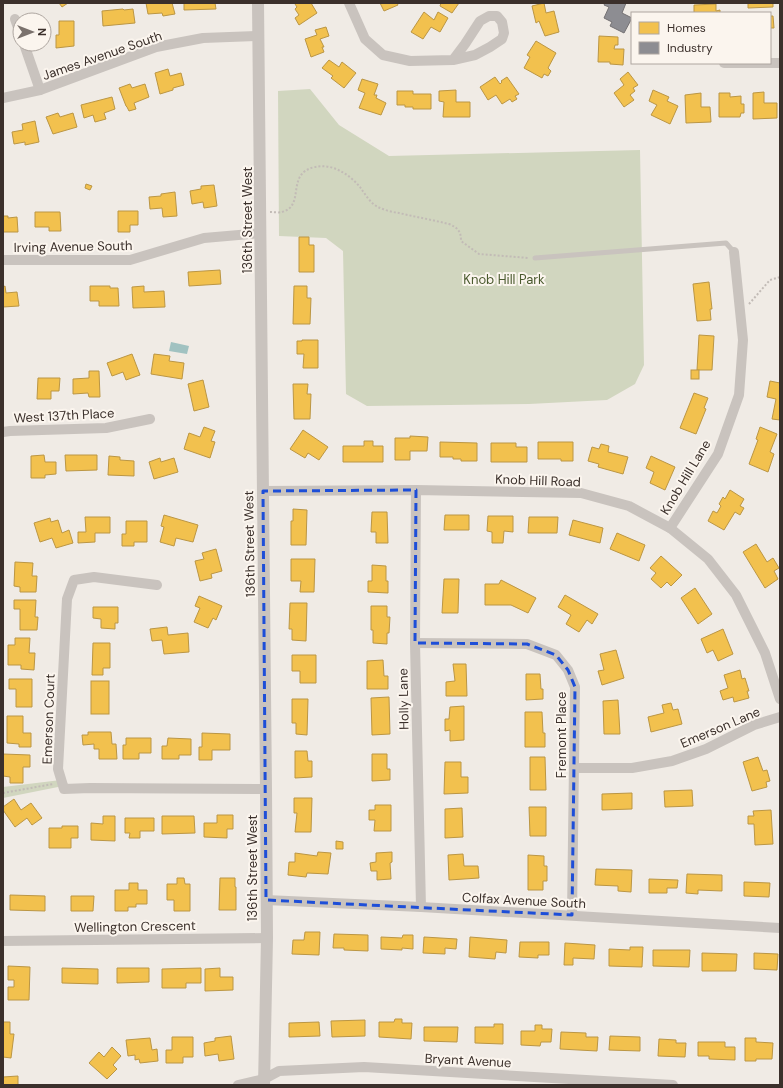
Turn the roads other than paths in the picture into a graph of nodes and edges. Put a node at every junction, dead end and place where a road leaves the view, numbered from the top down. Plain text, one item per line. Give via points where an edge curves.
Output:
1 (258, 3) edge
2 (349, 3) edge
3 (259, 36) junction
4 (27, 52) edge
5 (453, 60) junction
6 (40, 90) junction
7 (3, 98) edge
8 (261, 233) junction
9 (734, 252) joint
10 (535, 258) road end
11 (3, 260) edge
12 (150, 419) dead end
13 (3, 432) edge
14 (416, 490) junction
15 (262, 491) junction
16 (670, 528) junction
17 (157, 585) dead end
18 (415, 643) junction
19 (780, 699) edge
20 (780, 717) edge
21 (574, 768) junction
22 (266, 789) junction
23 (266, 900) junction
24 (421, 907) junction
25 (572, 915) junction
26 (780, 928) edge
27 (266, 938) junction
28 (3, 940) edge
29 (264, 1082) edge
30 (238, 1085) edge
31 (673, 1085) edge

1 - 3 street, 136th Street West
2 - 5 street via 365,39 383,55 410,61
3 - 6 street, James Avenue South via 203,38 156,47
3 - 8 street, 136th Street West
4 - 6 street
5 - 5 street via 475,55 502,39 502,22 497,16 489,16 480,21
6 - 7 street, James Avenue South
8 - 11 street, Irving Avenue South via 204,238 130,260
8 - 15 street, 136th Street West
9 - 10 lane via 726,243
9 - 16 street, Knob Hill Lane via 743,340 739,395 718,454
12 - 13 street, West 137th Place via 106,428
14 - 15 street, Knob Hill Road
14 - 16 street, Knob Hill Road via 581,493 629,506
14 - 18 street, Holly Lane
15 - 22 street, 136th Street West
16 - 19 street, Knob Hill Road via 708,559 736,595 765,653
17 - 22 street, Emerson Court via 94,577 74,580 66,607 58,769 64,789
18 - 21 street, Fremont Place via 526,644 556,655 568,670 574,687
18 - 24 street, Holly Lane
20 - 21 street, Emerson Lane via 754,725 706,749 672,761 632,768
21 - 25 street, Fremont Place
22 - 23 street, 136th Street West
23 - 24 street, Colfax Avenue South
23 - 27 street, 136th Street West
24 - 25 street, Colfax Avenue South
25 - 26 street, Colfax Avenue South
27 - 28 street, Wellington Crescent
27 - 29 street, 136th Street West
29 - 30 street, Bryant Avenue
29 - 31 street, Bryant Avenue via 279,1071 364,1067

